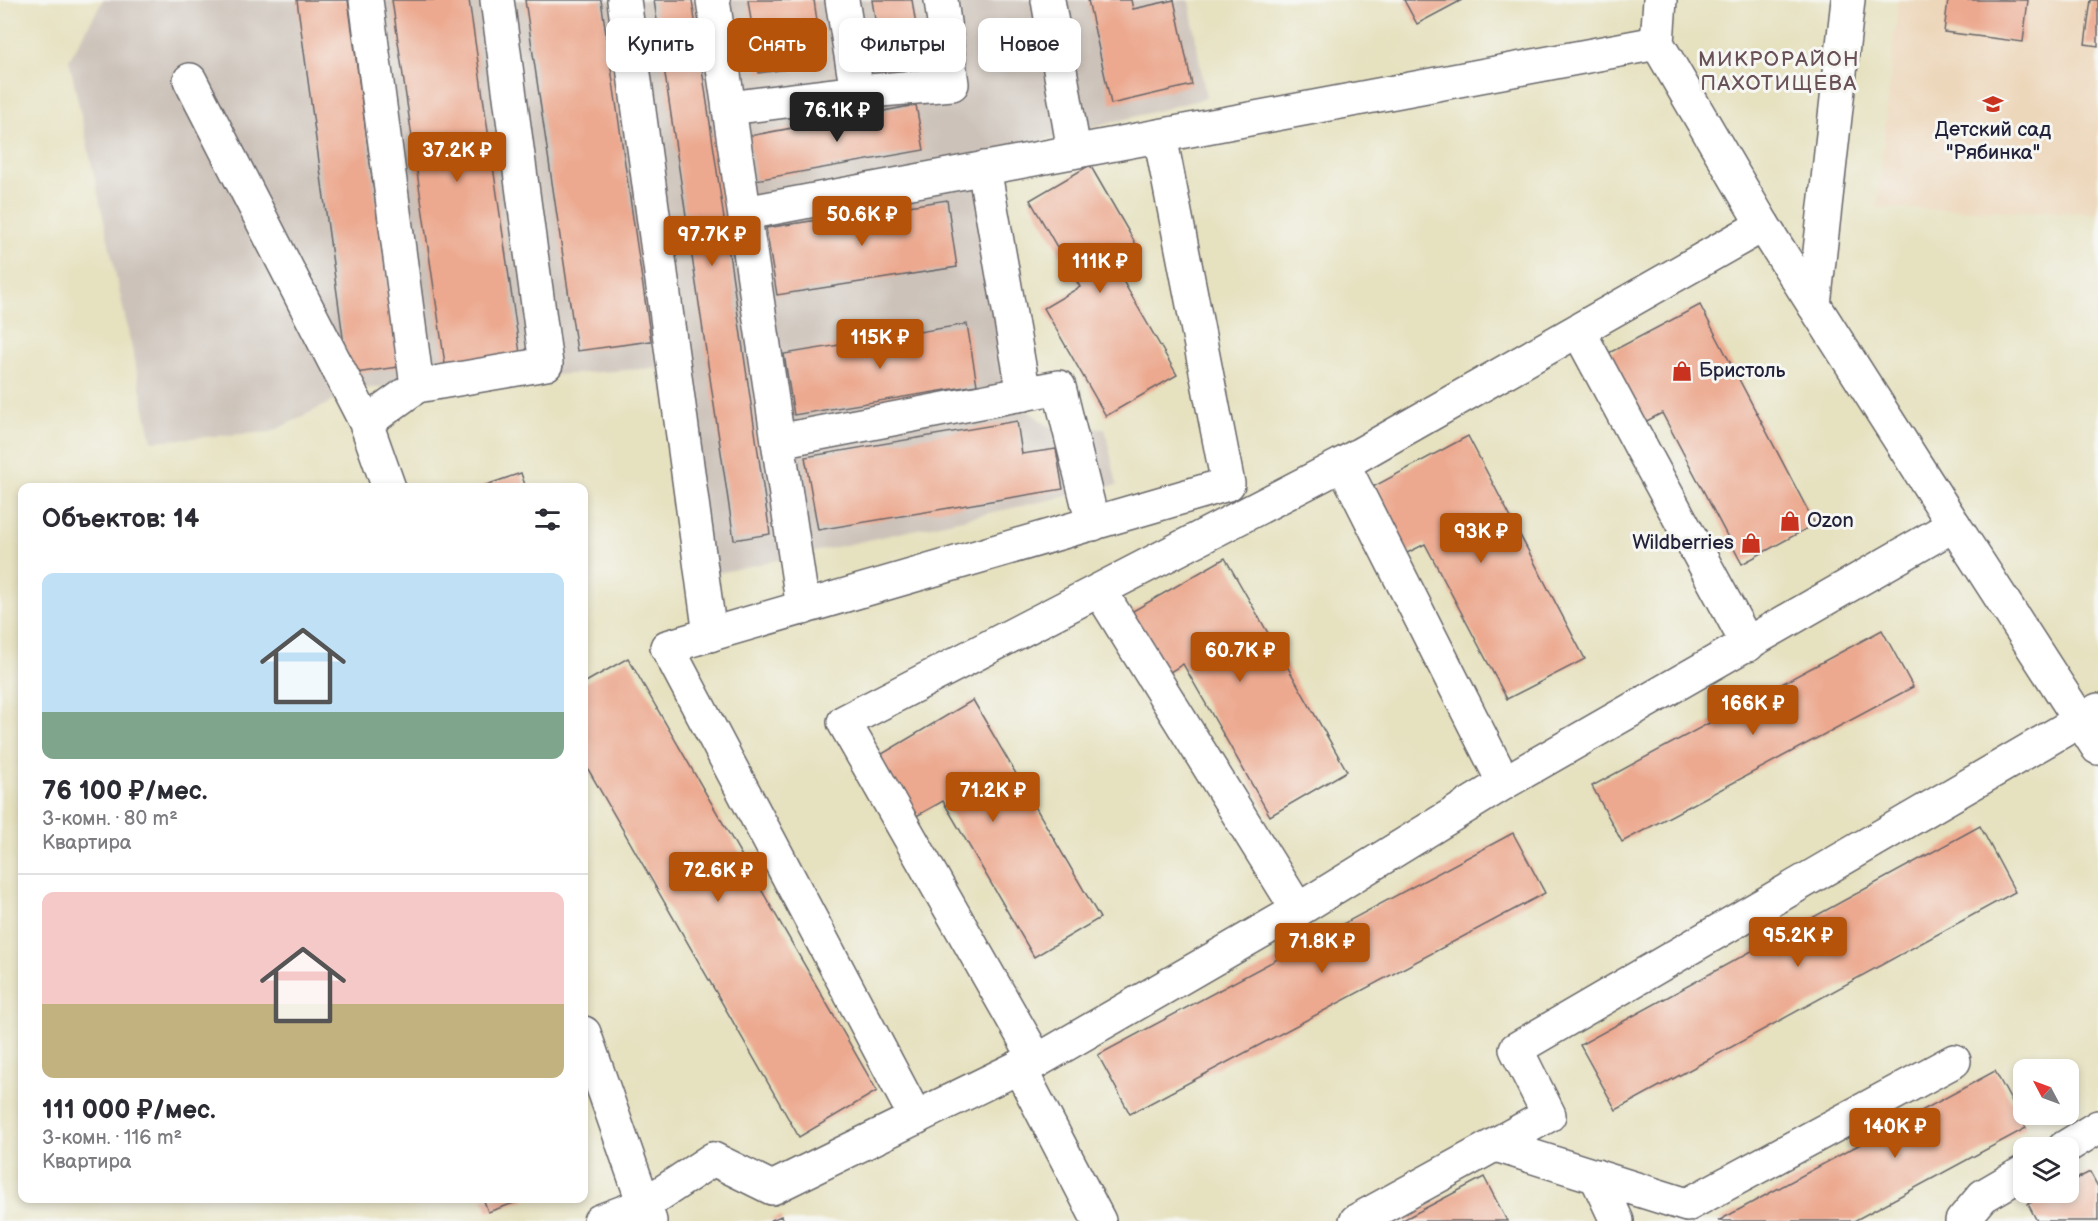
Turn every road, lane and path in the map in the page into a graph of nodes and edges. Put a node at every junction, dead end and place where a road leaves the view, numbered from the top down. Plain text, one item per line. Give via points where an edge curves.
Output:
1 (366, 0) edge
2 (497, 0) edge
3 (624, 0) edge
4 (713, 0) edge
5 (842, 0) edge
6 (940, 0) edge
7 (1048, 0) edge
8 (1660, 0) edge
9 (1848, 0) edge
10 (1657, 43) junction
11 (190, 81) dead end
12 (857, 92) junction
13 (729, 108) junction
14 (1160, 136) junction
15 (1074, 151) junction
16 (984, 168) junction
17 (745, 213) junction
18 (1763, 225) junction
19 (1814, 305) junction
20 (1579, 332) junction
21 (417, 386) junction
22 (1024, 394) junction
23 (366, 423) junction
24 (778, 441) junction
25 (1343, 464) junction
26 (387, 483) edge
27 (1093, 524) junction
28 (1954, 525) junction
29 (1100, 591) junction
30 (803, 608) junction
31 (710, 635) junction
32 (1748, 645) junction
33 (2089, 715) edge
34 (2098, 748) edge
35 (1504, 783) junction
36 (1298, 910) junction
37 (588, 1044) edge
38 (1954, 1061) dead end
39 (1028, 1064) junction
40 (916, 1118) junction
41 (2098, 1127) edge
42 (2079, 1139) edge
43 (1496, 1145) junction
44 (1596, 1176) junction
45 (2013, 1178) edge
46 (647, 1213) edge
47 (600, 1221) edge
48 (1099, 1221) edge
49 (1356, 1221) edge
50 (1617, 1221) edge
51 (1962, 1221) edge

1 - 21 street
2 - 21 street via 546,364
3 - 31 street
4 - 13 street
5 - 12 street
6 - 12 street via 952,84
7 - 15 street
8 - 10 street
9 - 19 street
10 - 14 street
10 - 18 street
11 - 23 street
12 - 13 street
13 - 17 street
14 - 15 street
14 - 27 street via 1228,484
15 - 16 street
16 - 17 street
16 - 22 street
17 - 24 street
18 - 19 street
18 - 20 street
19 - 28 street
20 - 25 street
20 - 32 street
21 - 23 street
22 - 24 street
22 - 27 street via 1059,387
23 - 26 street
24 - 30 street
25 - 29 street
25 - 35 street
27 - 30 street
28 - 32 street
28 - 33 street
29 - 36 street
29 - 39 street via 844,722
30 - 31 street
31 - 40 street via 666,647
32 - 35 street
33 - 34 street
33 - 43 street via 1516,1049 1549,1115
35 - 36 street
36 - 39 street
37 - 46 street
38 - 44 street via 1687,1205
39 - 40 street
39 - 48 street
40 - 46 street via 772,1188 713,1159
41 - 42 street
43 - 44 street
43 - 49 street
44 - 50 street
45 - 51 street via 1983,1196
46 - 47 street

